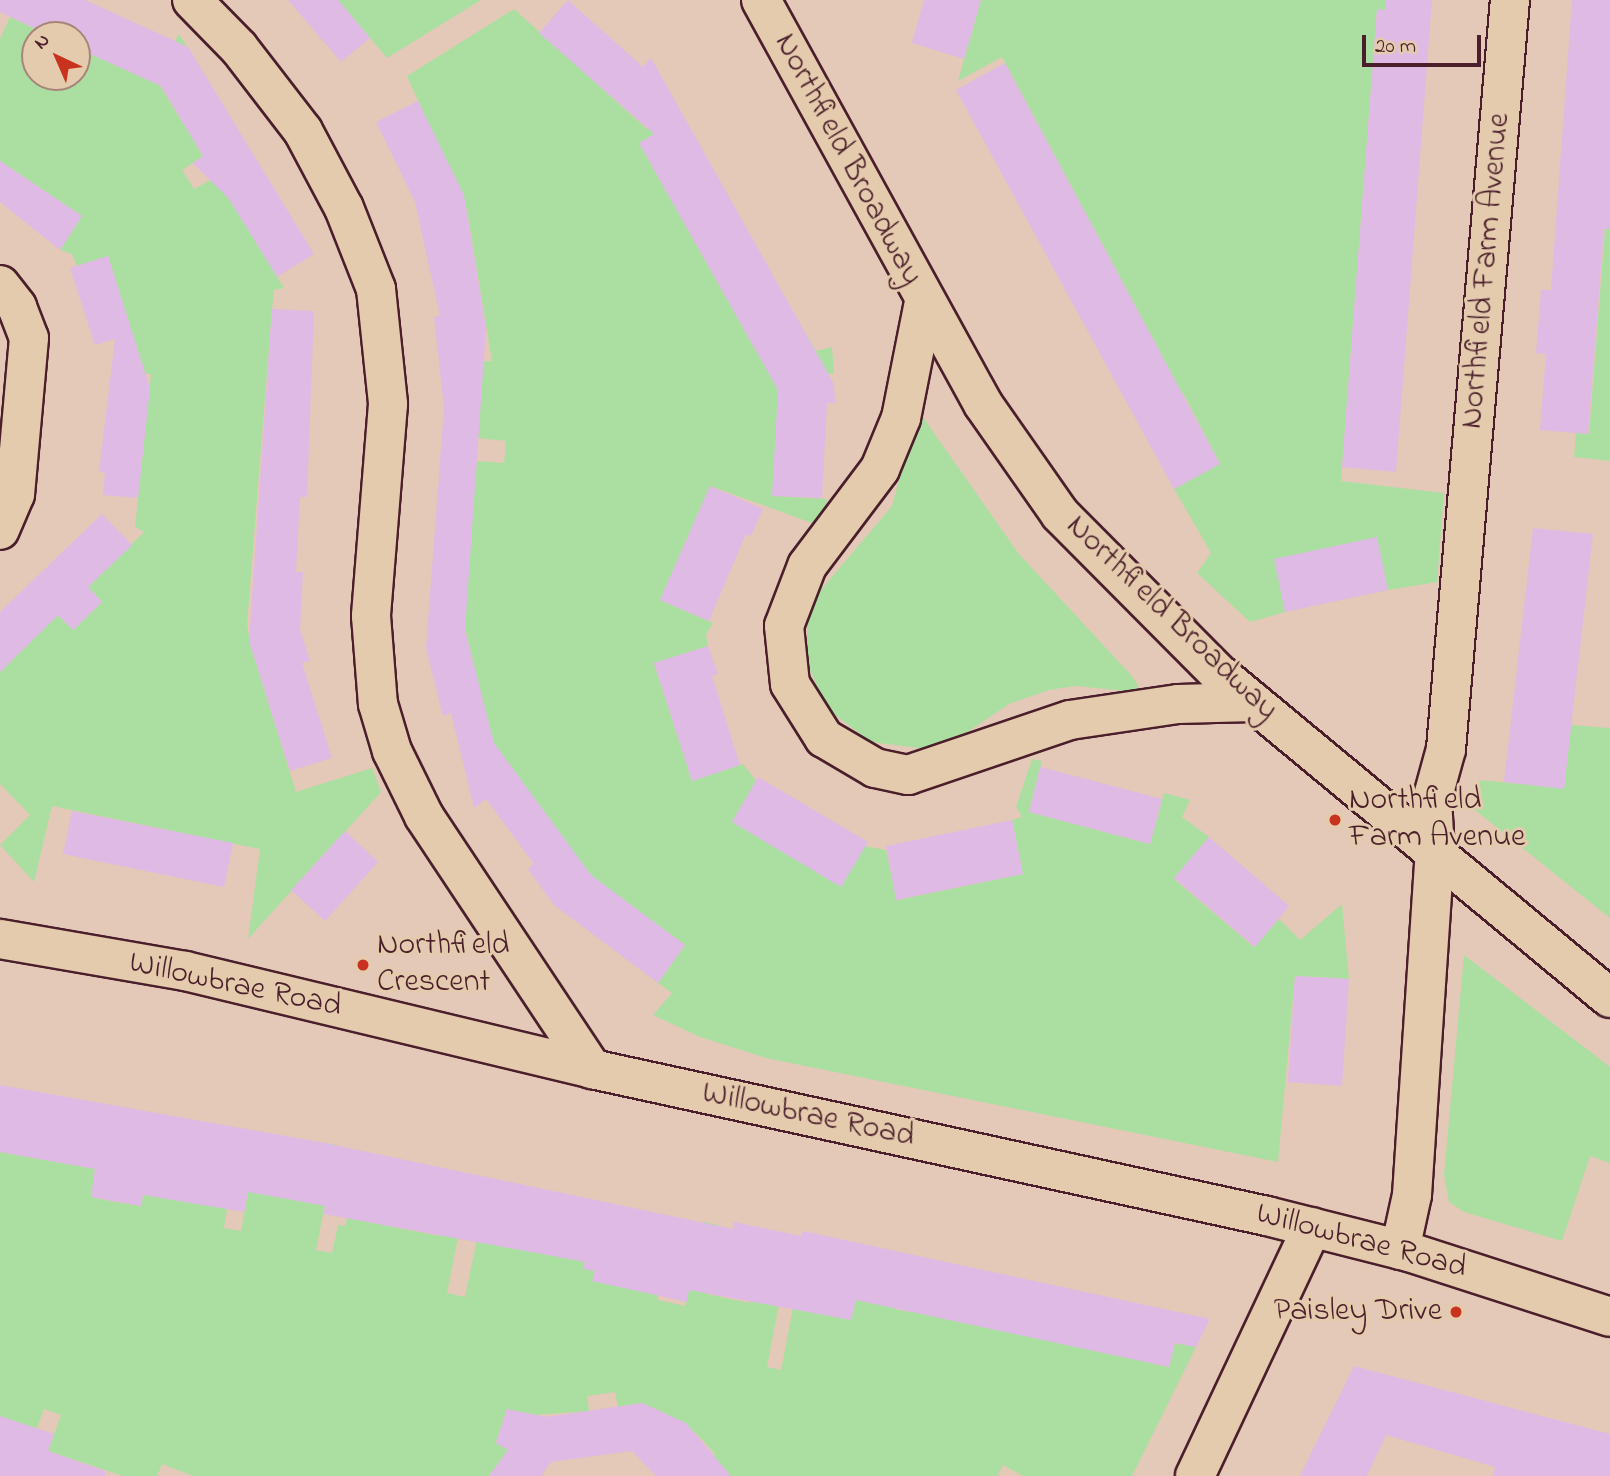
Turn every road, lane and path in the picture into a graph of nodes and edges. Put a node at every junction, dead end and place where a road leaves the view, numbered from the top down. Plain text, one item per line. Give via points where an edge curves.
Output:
1 (192, 0) edge
2 (761, 0) edge
3 (1510, 0) edge
4 (0, 285) edge
5 (924, 302) junction
6 (0, 530) edge
7 (1253, 702) junction
8 (1435, 850) junction
9 (0, 939) edge
10 (1610, 998) edge
11 (592, 1069) junction
12 (1312, 1227) junction
13 (1400, 1250) junction
14 (1610, 1317) edge
15 (1195, 1476) edge

1 - 11 street via 239,48 303,131 344,208 376,289 388,404 371,616 376,688 392,751 424,816
2 - 5 street, Northfield Broadway
3 - 8 street, Northfield Farm Avenue via 1446,749 1432,800
4 - 6 street via 17,307 29,338 15,494
5 - 7 street, Northfield Broadway via 1013,451 1060,514 1121,580
5 - 7 street via 901,418 880,469 807,566 784,626 790,684 824,737 875,768 908,775 1070,720 1178,704
7 - 8 street, Northfield Broadway
8 - 10 street, Northfield Broadway
8 - 13 street, Northfield Farm Avenue via 1412,1195
9 - 11 street, Willowbrae Road via 185,971
11 - 12 street, Willowbrae Road
12 - 13 street, Willowbrae Road
12 - 15 street
13 - 14 street, Willowbrae Road

